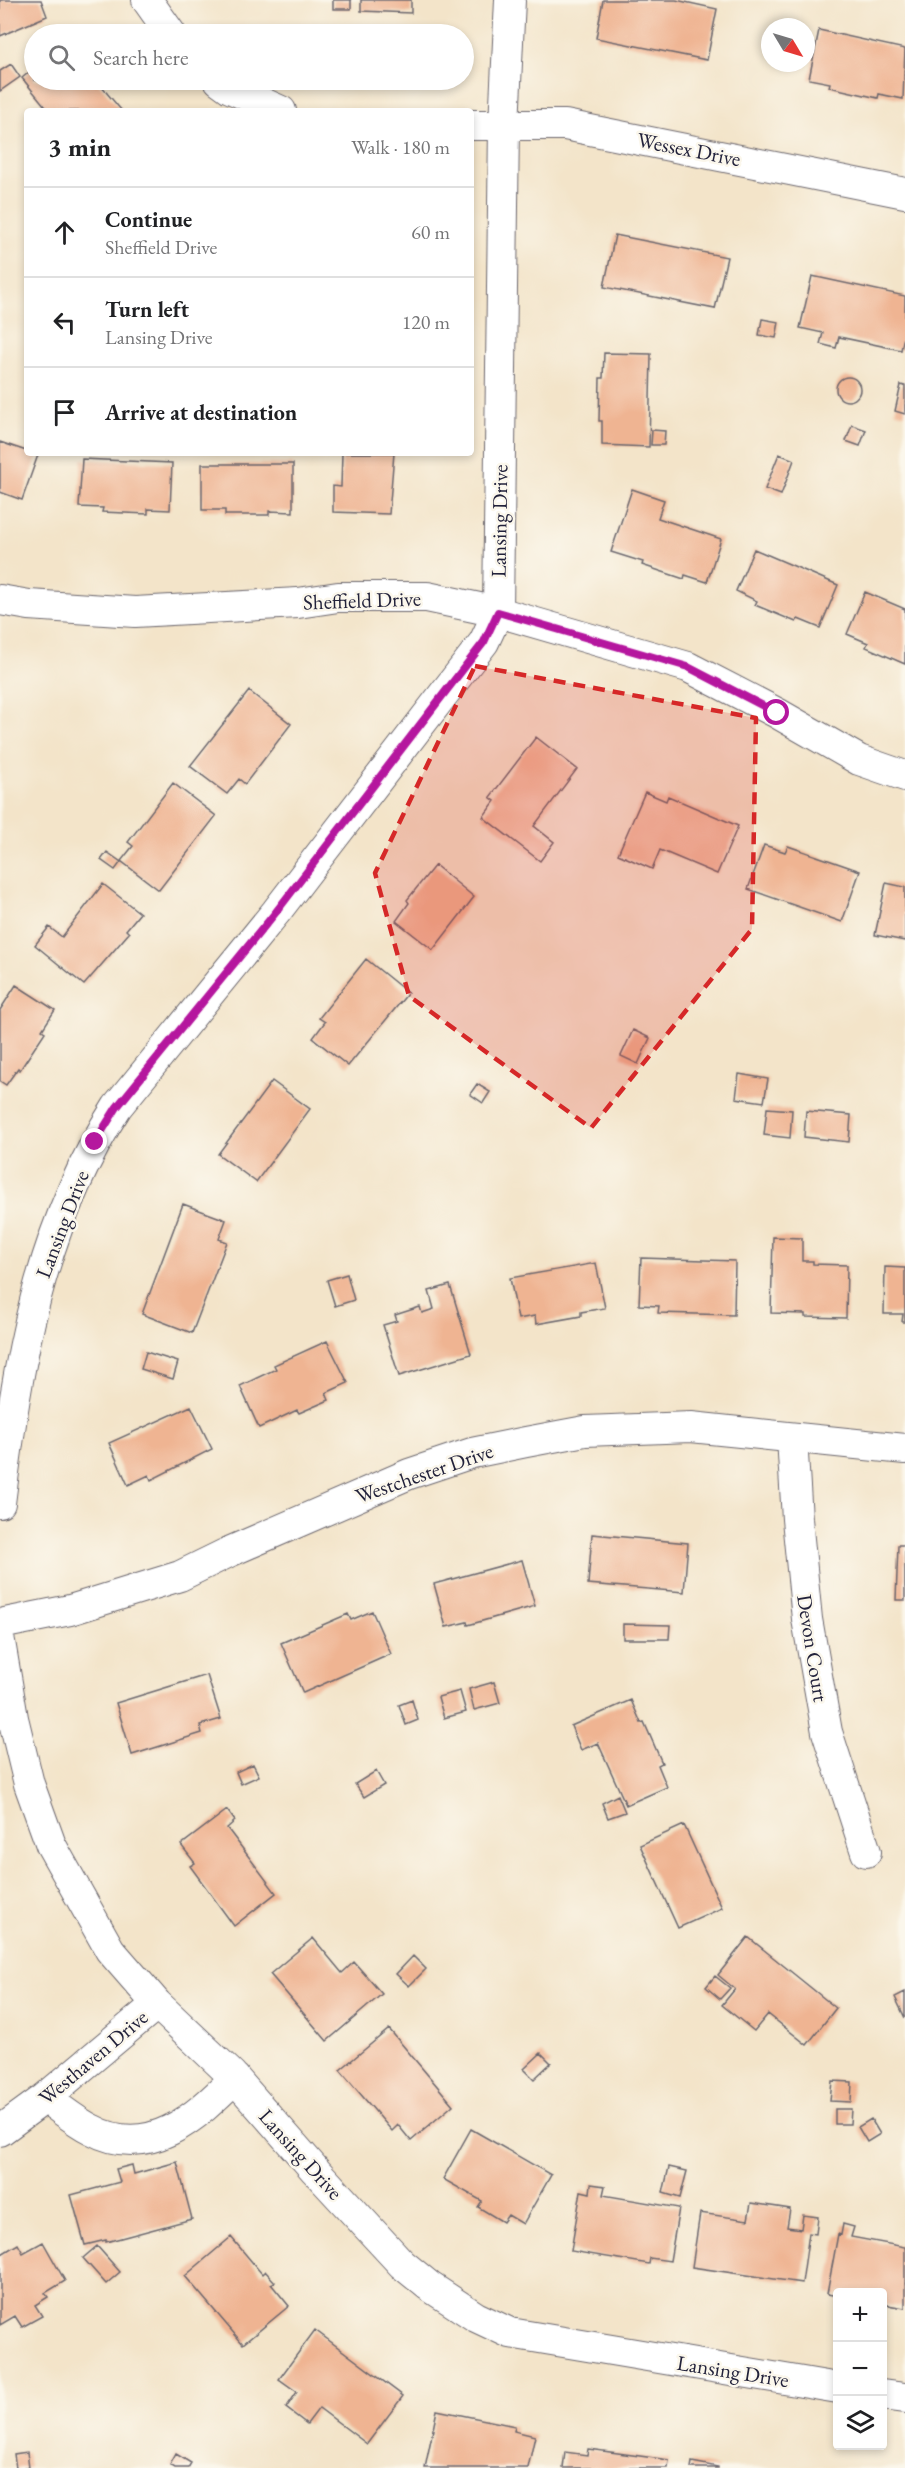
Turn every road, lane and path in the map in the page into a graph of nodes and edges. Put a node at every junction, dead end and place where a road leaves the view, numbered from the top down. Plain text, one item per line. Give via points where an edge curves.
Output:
1 (147, 0) edge
2 (510, 0) edge
3 (164, 24) edge
4 (234, 90) edge
5 (274, 108) edge
6 (474, 125) edge
7 (504, 126) junction
8 (905, 194) edge
9 (0, 600) edge
10 (498, 612) junction
11 (905, 776) edge
12 (792, 1438) junction
13 (905, 1449) edge
14 (0, 1503) edge
15 (0, 1624) edge
16 (0, 1642) edge
17 (866, 1852) dead end
18 (157, 2004) junction
19 (234, 2078) junction
20 (45, 2098) junction
21 (0, 2131) edge
22 (833, 2387) edge
23 (887, 2396) edge
24 (905, 2398) edge

1 - 3 street
2 - 7 street, Lansing Drive
4 - 5 street
6 - 7 street, Wessex Drive
7 - 8 street, Wessex Drive via 566,125
7 - 10 street, Lansing Drive
9 - 10 street, Sheffield Drive via 135,612 298,603 338,597 427,597
10 - 11 street, Sheffield Drive via 688,667 859,760
10 - 14 street, Lansing Drive via 484,642 276,912 132,1089 95,1142 52,1242 29,1320
12 - 13 street, Westchester Drive
12 - 15 street, Westchester Drive via 703,1428 645,1428 585,1431 472,1453 367,1492 180,1576 70,1610
12 - 17 street, Devon Court via 809,1630 827,1732
16 - 18 street, Lansing Drive via 12,1719 51,1845 110,1950
18 - 19 street, Lansing Drive
18 - 20 street, Westhaven Drive
19 - 20 street via 183,2124 143,2139 110,2138
19 - 22 street, Lansing Drive via 402,2264 476,2318 510,2332
20 - 21 street, Westhaven Drive
23 - 24 street

